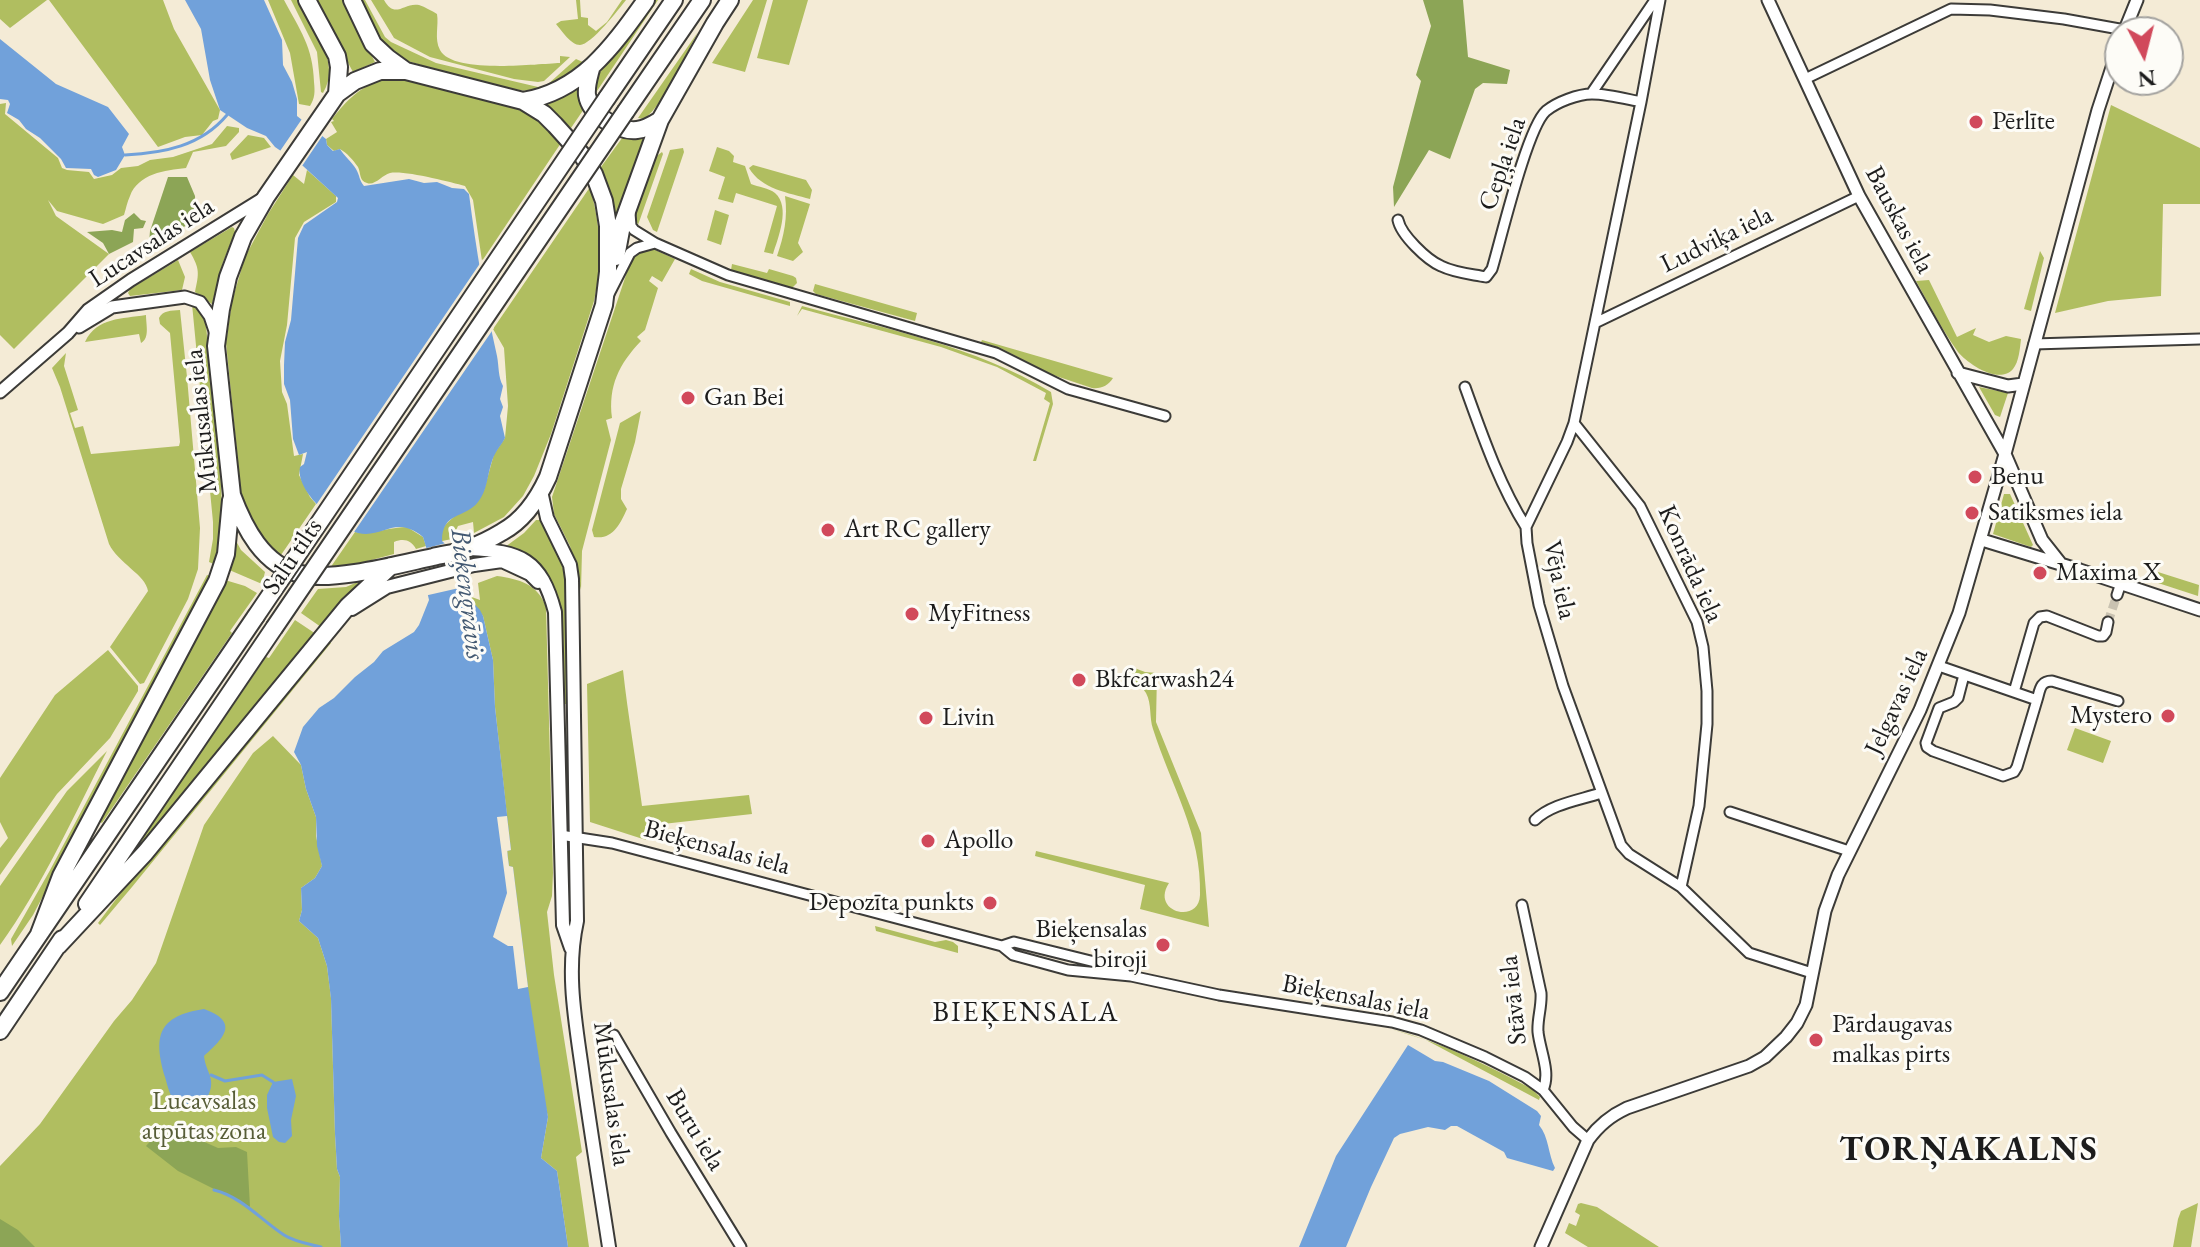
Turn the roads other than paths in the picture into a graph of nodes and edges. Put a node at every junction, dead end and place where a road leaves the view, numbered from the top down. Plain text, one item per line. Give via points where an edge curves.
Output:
1 (307, 0) edge
2 (352, 0) edge
3 (646, 0) edge
4 (674, 0) edge
5 (702, 0) edge
6 (730, 0) edge
7 (1658, 0) edge
8 (1768, 0) edge
9 (1957, 4) edge
10 (2104, 27) edge
11 (591, 69) junction
12 (406, 71) junction
13 (1805, 79) junction
14 (2104, 92) edge
15 (337, 94) junction
16 (1591, 94) junction
17 (523, 101) junction
18 (1641, 102) junction
19 (660, 120) junction
20 (1859, 196) junction
21 (266, 197) junction
22 (630, 206) junction
23 (1398, 220) dead end
24 (655, 243) junction
25 (604, 305) junction
26 (1595, 323) junction
27 (68, 333) junction
28 (217, 336) junction
29 (2200, 339) edge
30 (2034, 344) junction
31 (1958, 373) junction
32 (2023, 384) junction
33 (1465, 387) dead end
34 (0, 392) edge
35 (1165, 416) dead end
36 (1574, 423) junction
37 (2005, 454) junction
38 (541, 491) junction
39 (232, 495) junction
40 (1526, 527) junction
41 (1982, 540) junction
42 (471, 557) junction
43 (399, 564) junction
44 (2061, 564) junction
45 (2200, 610) edge
46 (339, 617) junction
47 (2108, 622) dead end
48 (1939, 666) junction
49 (1964, 675) junction
50 (2014, 692) junction
51 (2037, 700) junction
52 (2118, 701) dead end
53 (1601, 793) junction
54 (1730, 812) dead end
55 (1535, 820) dead end
56 (560, 835) junction
57 (576, 837) junction
58 (1849, 851) junction
59 (1681, 887) junction
60 (1522, 905) dead end
61 (39, 934) junction
62 (58, 946) junction
63 (571, 948) junction
64 (1812, 973) junction
65 (0, 992) edge
66 (0, 1031) edge
67 (614, 1035) dead end
68 (1543, 1090) junction
69 (1588, 1140) junction
70 (609, 1247) edge
71 (741, 1247) edge
72 (1541, 1247) edge

1 - 15 highway via 337,56
2 - 12 highway, Mūkusalas iela via 373,44
3 - 11 highway
4 - 61 highway, Salu tilts, bridge
5 - 62 highway, Salu tilts, bridge
6 - 19 highway
7 - 16 street
7 - 18 street, Vēja iela
8 - 13 street, Bauskas iela
9 - 10 street
9 - 13 street
11 - 17 highway via 551,95
11 - 19 highway via 587,97 603,118 631,130
12 - 15 highway, Mūkusalas iela via 367,75
12 - 17 highway, Mūkusalas iela
13 - 20 street, Bauskas iela
14 - 30 street, Jelgavas iela
15 - 21 highway, Mūkusalas iela
16 - 18 street, Cepļa iela
16 - 23 street, Cepļa iela via 1544,112 1486,277 1439,266 1405,234
17 - 25 highway, Mūkusalas iela via 555,125 594,174 608,226
18 - 26 street, Vēja iela
19 - 22 highway
20 - 26 street, Ludviķa iela
20 - 31 street, Bauskas iela
21 - 27 street, Lucavsalas iela via 131,280 88,310
21 - 28 highway, Mūkusalas iela via 228,277
22 - 24 street via 631,226
22 - 25 highway
24 - 25 street via 630,253
24 - 35 street via 728,275 996,353 1068,389
25 - 38 highway, Mūkusalas iela
26 - 36 street, Vēja iela
27 - 28 street, Lucavsalas iela via 112,307 185,297 200,302
27 - 34 street, Lucavsalas iela
28 - 39 highway, Mūkusalas iela
29 - 30 street
30 - 32 street, Jelgavas iela
31 - 32 street via 2008,386
31 - 37 street, Bauskas iela
32 - 37 street, Jelgavas iela
33 - 40 street
36 - 40 street, Vēja iela
36 - 59 street, Konrāda iela via 1640,506 1697,622 1707,724 1699,806
37 - 41 street, Jelgavas iela
37 - 44 street via 2042,540
38 - 42 highway, Mūkusalas iela via 524,516
38 - 57 main road, Mūkusalas iela via 572,579
39 - 43 highway, Mūkusalas iela via 257,546 285,568 330,575
39 - 61 highway via 226,554 217,581 61,876
40 - 53 street, Vēja iela via 1539,605
41 - 44 street
41 - 48 street, Jelgavas iela
42 - 43 highway, Mūkusalas iela
42 - 46 main road, Mūkusalas iela via 387,587
42 - 56 main road, Mūkusalas iela via 506,551 526,560 541,575 551,598
43 - 46 highway
44 - 45 street via 2119,589
46 - 62 highway via 145,853
47 - 50 street via 2103,636 2040,617
48 - 49 street
48 - 58 street, Jelgavas iela
49 - 50 street
49 - 51 street via 1958,698 1939,708 1927,747 2003,776 2017,767
50 - 51 street
51 - 52 street via 2041,684 2052,681
53 - 55 street
53 - 59 street, Vēja iela via 1625,850
54 - 58 street
56 - 57 street, Bieķensalas iela
56 - 63 main road, Mūkusalas iela via 563,925
57 - 63 main road, Mūkusalas iela via 577,921
57 - 68 street, Bieķensalas iela via 1002,946 1013,955 1068,970 1131,976 1392,1022 1485,1057
58 - 64 street, Jelgavas iela via 1825,911
59 - 64 street, Vēja iela via 1749,953
60 - 68 street, Stāvā iela via 1541,993 1538,1028 1547,1078
61 - 65 highway, Salu tilts
62 - 66 highway, Salu tilts
63 - 70 main road, Mūkusalas iela via 578,1038
64 - 69 street, Jelgavas iela via 1797,1023 1765,1057 1627,1108 1609,1117
67 - 71 street, Buru iela
68 - 69 street, Bieķensalas iela
69 - 72 street, Jelgavas iela

